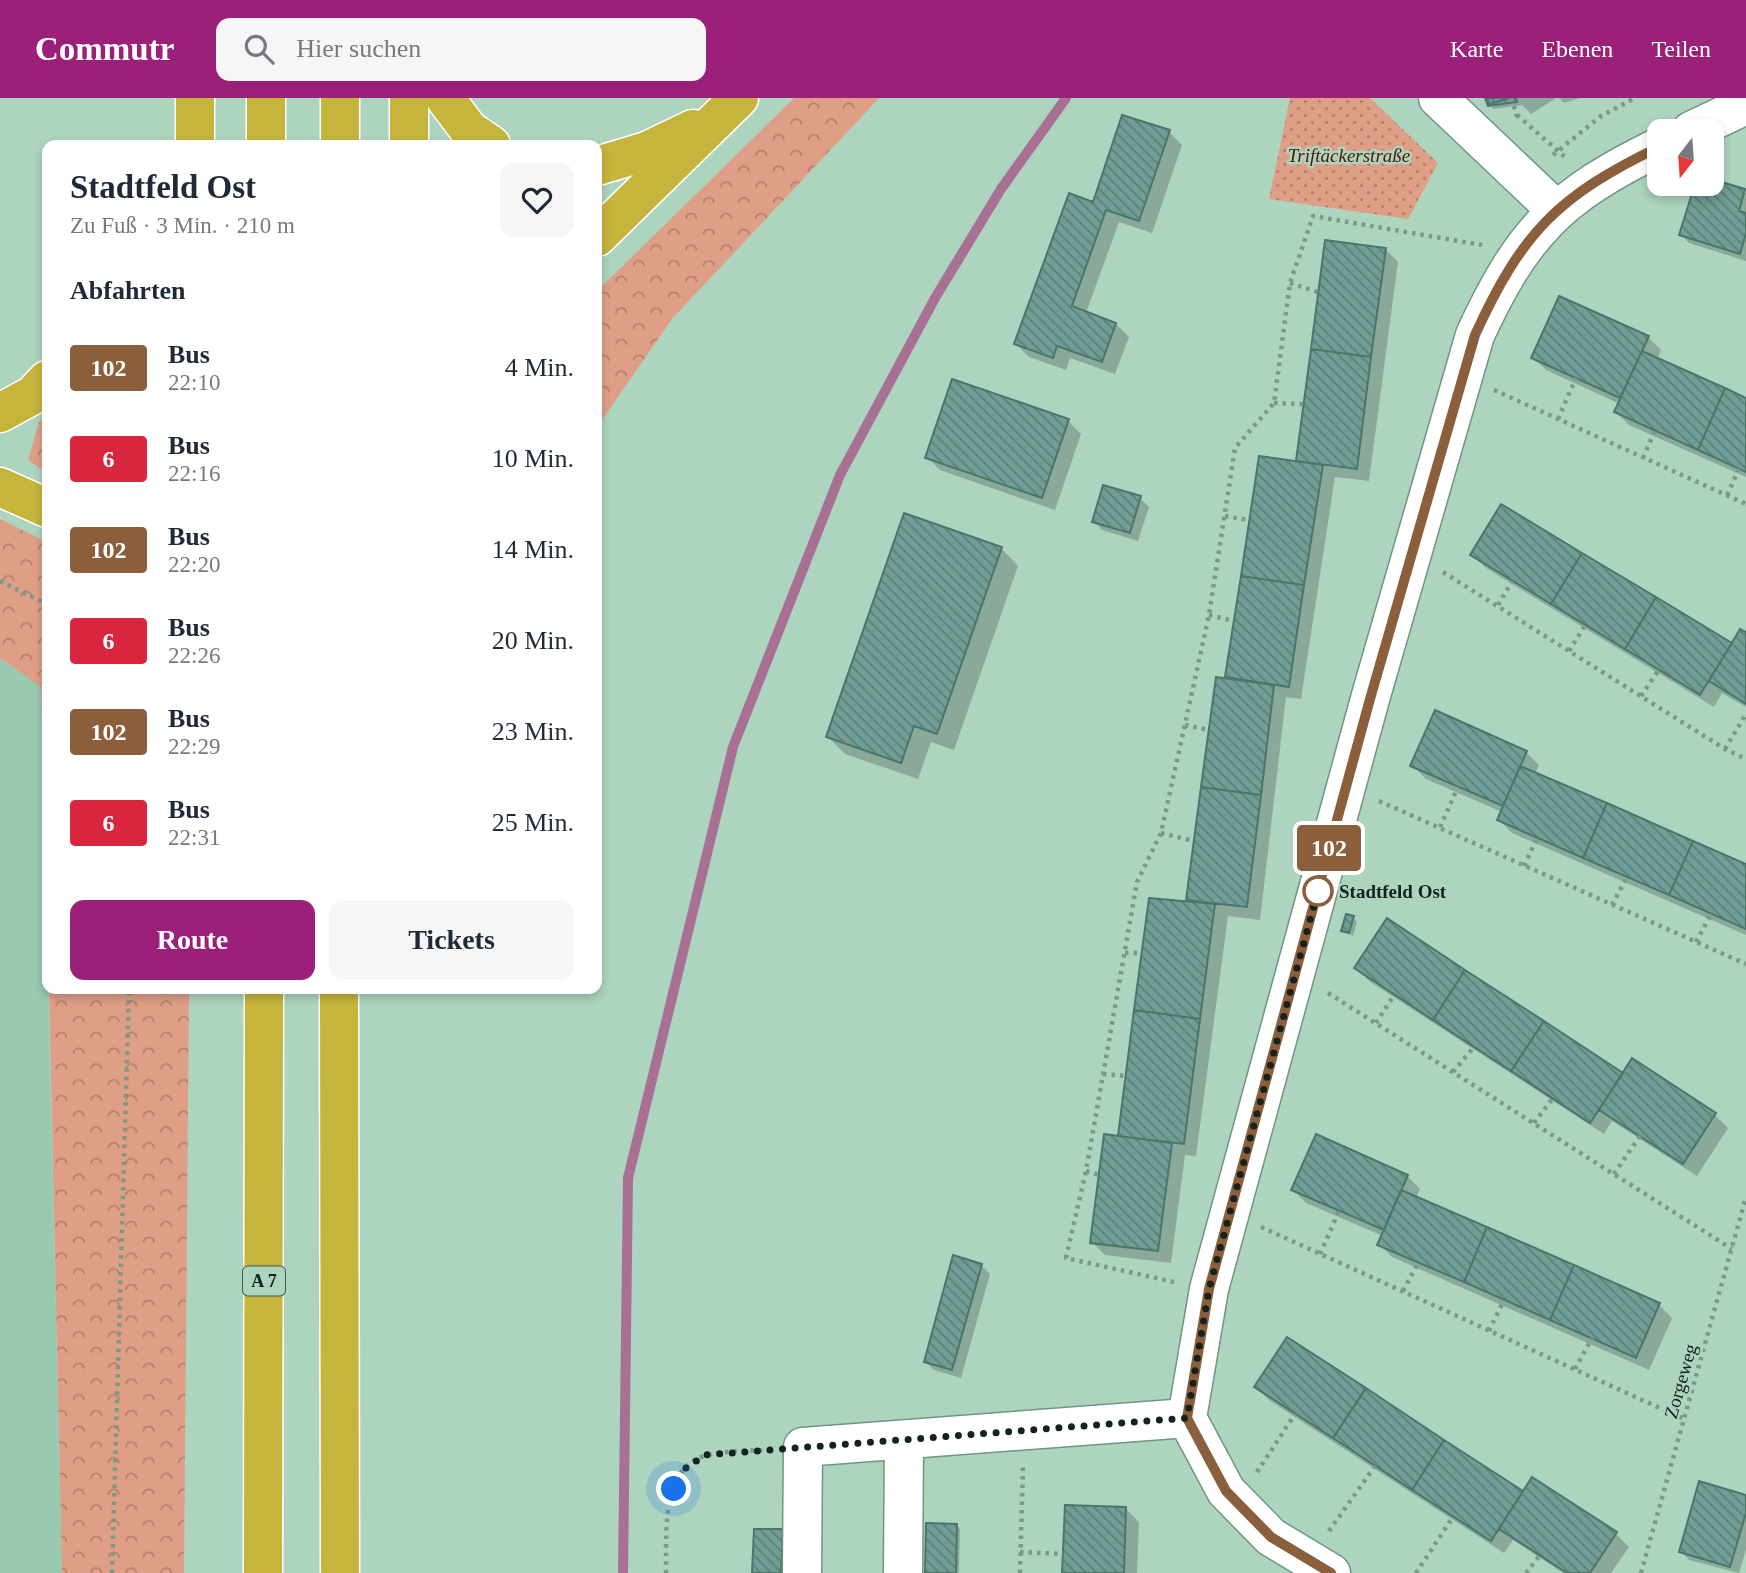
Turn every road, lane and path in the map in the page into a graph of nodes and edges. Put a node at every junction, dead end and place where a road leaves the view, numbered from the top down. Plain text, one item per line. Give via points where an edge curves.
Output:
1 (266, 98) edge
2 (340, 98) edge
3 (409, 98) edge
4 (445, 98) edge
5 (1438, 98) edge
6 (1635, 98) edge
7 (1746, 105) edge
8 (730, 107) edge
9 (1517, 115) dead end
10 (195, 117) edge
11 (1716, 119) edge
12 (183, 140) edge
13 (266, 140) edge
14 (340, 140) edge
15 (409, 140) edge
16 (484, 140) edge
17 (1559, 150) junction
18 (1647, 153) edge
19 (602, 164) edge
20 (1523, 178) junction
21 (1591, 185) junction
22 (1556, 210) junction
23 (602, 232) edge
24 (1518, 251) junction
25 (1290, 283) junction
26 (1318, 292) dead end
27 (1462, 376) junction
28 (1576, 378) dead end
29 (42, 385) edge
30 (1274, 403) junction
31 (1303, 404) dead end
32 (0, 413) edge
33 (1558, 419) junction
34 (1655, 430) dead end
35 (1643, 457) junction
36 (1739, 468) dead end
37 (0, 487) edge
38 (1727, 495) junction
39 (1746, 504) edge
40 (42, 506) edge
41 (1225, 516) junction
42 (1249, 520) dead end
43 (1413, 555) junction
44 (0, 581) edge
45 (1512, 581) dead end
46 (42, 602) edge
47 (1498, 605) junction
48 (1209, 615) junction
49 (1234, 621) dead end
50 (1584, 626) dead end
51 (1569, 651) junction
52 (1658, 671) dead end
53 (1641, 697) junction
54 (1746, 714) edge
55 (1185, 725) junction
56 (1209, 730) dead end
57 (1724, 749) junction
58 (1746, 759) edge
59 (1346, 786) junction
60 (1458, 786) dead end
61 (1440, 828) junction
62 (1161, 833) junction
63 (1537, 838) dead end
64 (1194, 841) dead end
65 (1524, 866) junction
66 (1628, 877) dead end
67 (1612, 905) junction
68 (1711, 914) dead end
69 (1696, 942) junction
70 (1125, 953) junction
71 (1142, 953) dead end
72 (1746, 964) edge
73 (1295, 973) junction
74 (130, 994) edge
75 (264, 994) edge
76 (339, 994) edge
77 (1394, 995) dead end
78 (1375, 1024) junction
79 (1474, 1047) dead end
80 (1453, 1072) junction
81 (1104, 1074) junction
82 (1126, 1076) dead end
83 (1553, 1098) dead end
84 (1534, 1123) junction
85 (1640, 1136) dead end
86 (1086, 1171) junction
87 (1614, 1174) junction
88 (1099, 1175) dead end
89 (1746, 1197) edge
90 (1339, 1211) dead end
91 (1230, 1213) junction
92 (1732, 1249) junction
93 (1320, 1254) junction
94 (1418, 1263) dead end
95 (1209, 1289) junction
96 (1403, 1292) junction
97 (1504, 1300) dead end
98 (1489, 1331) junction
99 (1592, 1338) dead end
100 (1575, 1370) junction
101 (1294, 1414) dead end
102 (1187, 1418) junction
103 (1684, 1419) junction
104 (1024, 1431) junction
105 (904, 1441) junction
106 (803, 1447) junction
107 (1375, 1466) dead end
108 (1226, 1491) junction
109 (1453, 1517) dead end
110 (1020, 1552) junction
111 (1063, 1554) dead end
112 (1540, 1555) dead end
113 (1320, 1567) edge
114 (113, 1573) edge
115 (263, 1573) edge
116 (340, 1573) edge
117 (666, 1573) edge
118 (802, 1573) edge
119 (902, 1573) edge
120 (1020, 1573) edge
121 (1416, 1573) edge
122 (1526, 1573) edge
123 (1641, 1573) edge

1 - 13 highway
2 - 14 highway
3 - 15 highway
4 - 16 highway via 469,130
5 - 20 street
6 - 17 path via 1601,116
7 - 11 street
8 - 19 highway via 647,151
8 - 23 highway
9 - 17 path
10 - 12 highway
17 - 20 path
17 - 21 path
18 - 21 street
20 - 22 street
21 - 22 street
22 - 24 street
24 - 25 path via 1313,216
24 - 27 street via 1492,298
25 - 26 path
25 - 30 path
27 - 33 path
27 - 43 street
28 - 33 path
29 - 32 highway
30 - 31 path
30 - 41 path via 1235,448
33 - 35 path
34 - 35 path
35 - 38 path
36 - 38 path
37 - 40 highway
38 - 39 path
41 - 42 path
41 - 48 path
43 - 47 path
43 - 59 street
44 - 46 path
45 - 47 path
47 - 51 path
48 - 49 path
48 - 55 path
50 - 51 path
51 - 53 path
52 - 53 path
53 - 57 path
54 - 57 path
55 - 56 path
55 - 62 path
57 - 58 path
59 - 61 path
59 - 73 street
60 - 61 path
61 - 65 path
62 - 64 path
62 - 70 path via 1137,882
63 - 65 path
65 - 67 path
66 - 67 path
67 - 69 path
68 - 69 path
69 - 72 path
70 - 71 path
70 - 81 path
73 - 78 path
73 - 91 street
74 - 114 path
75 - 115 highway, A 7
76 - 116 highway
77 - 78 path
78 - 80 path
79 - 80 path
80 - 84 path
81 - 82 path
81 - 86 path
83 - 84 path
84 - 87 path
85 - 87 path
86 - 88 path
86 - 95 path via 1066,1258
87 - 92 path
89 - 92 path, Zorgeweg
90 - 93 path
91 - 93 path
91 - 95 street
92 - 103 path, Zorgeweg
93 - 96 path
94 - 96 path
95 - 102 street
96 - 98 path
97 - 98 path
98 - 100 path
99 - 100 path
100 - 103 path
101 - 108 path via 1254,1477
102 - 104 street
102 - 108 street
103 - 123 path, Zorgeweg
104 - 105 street
104 - 110 path
105 - 106 street
105 - 119 street
106 - 117 path via 705,1455 680,1472 667,1505
106 - 118 street
107 - 113 path
108 - 113 street via 1271,1537
109 - 121 path
110 - 111 path
110 - 120 path
112 - 122 path

